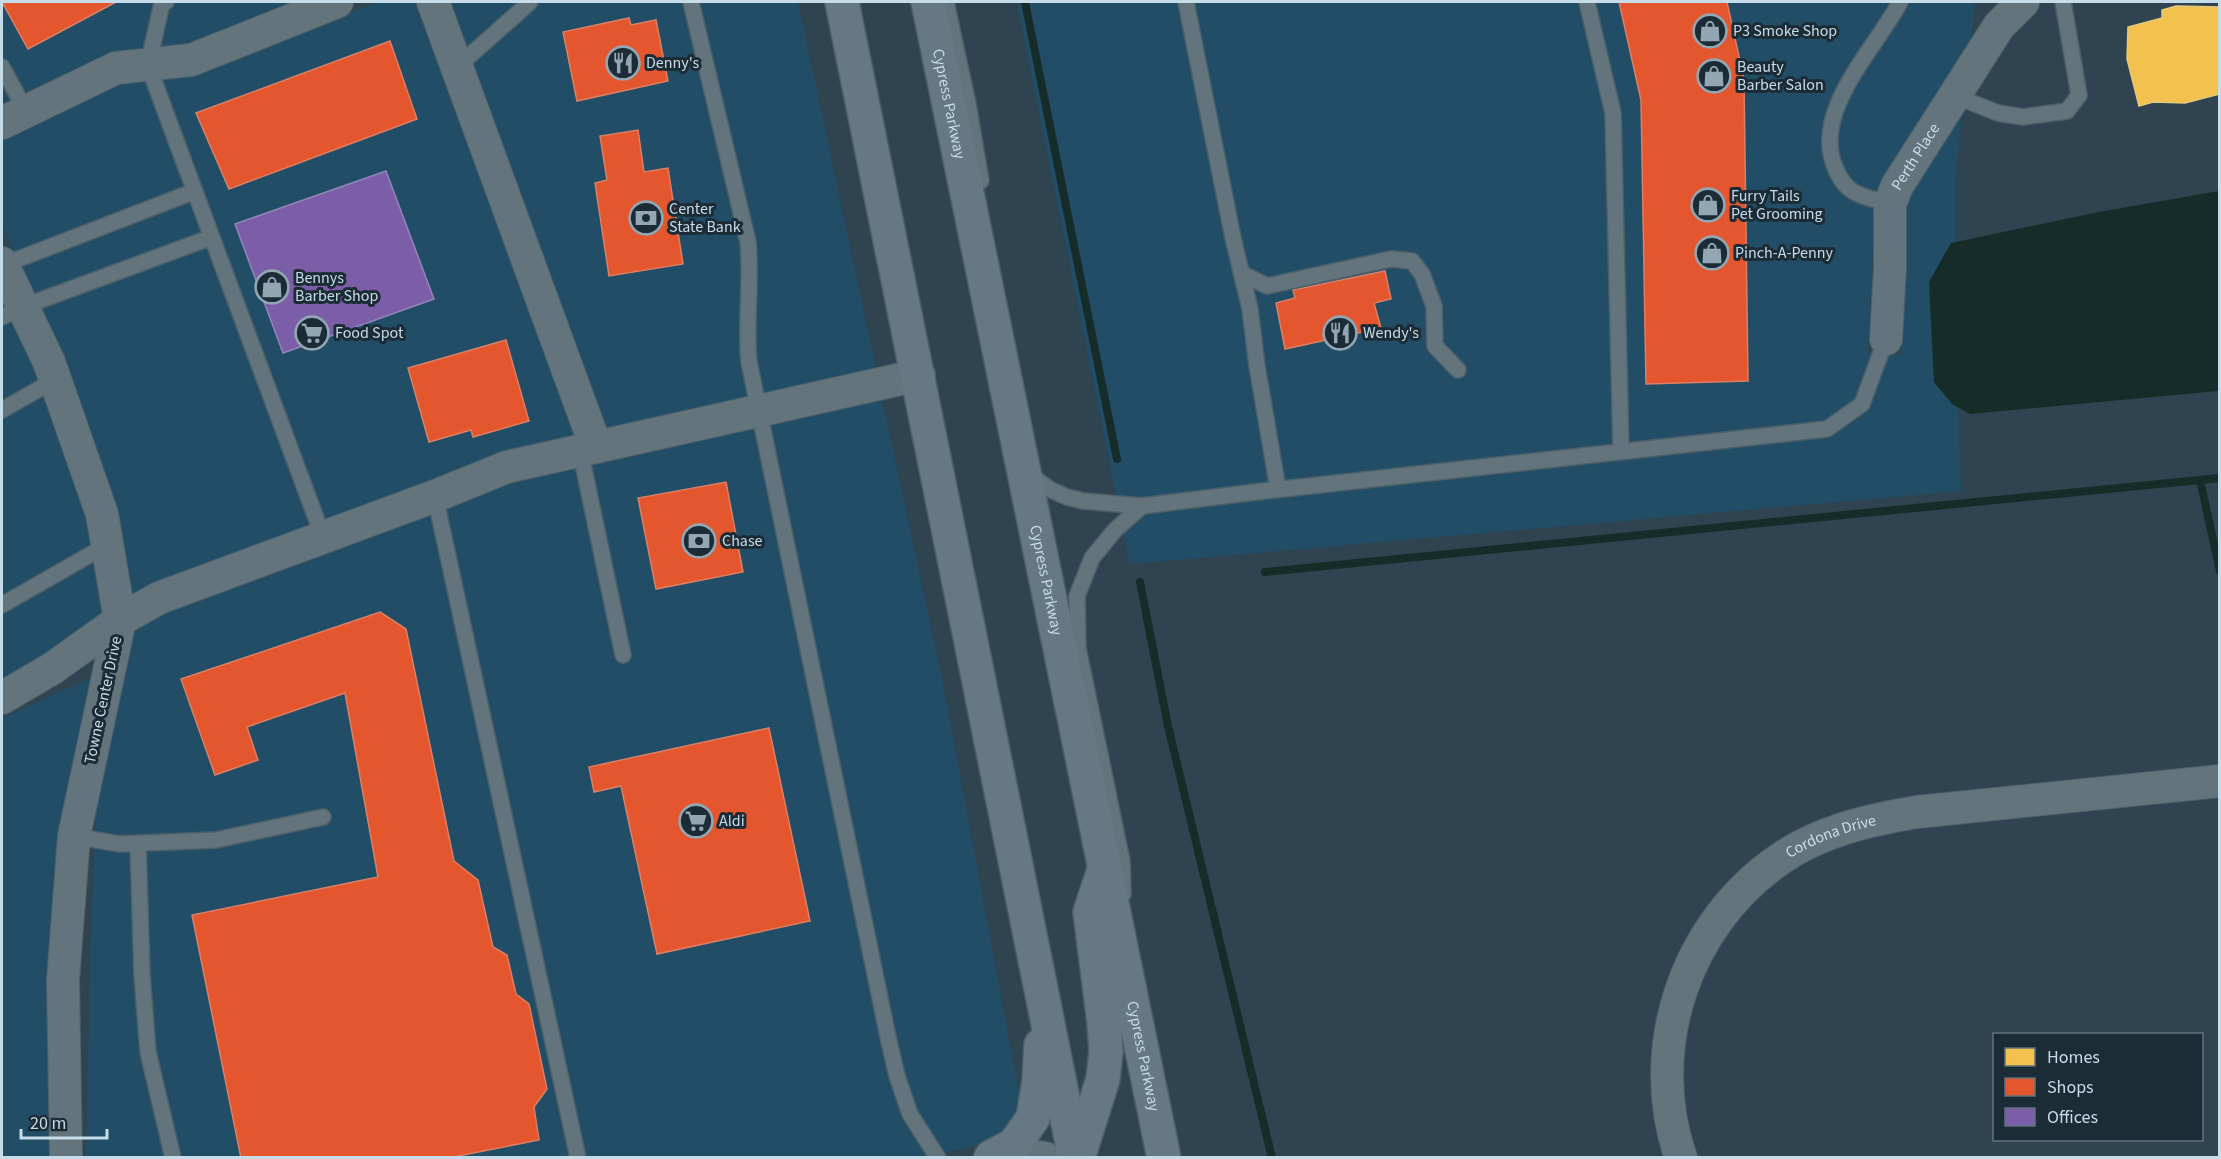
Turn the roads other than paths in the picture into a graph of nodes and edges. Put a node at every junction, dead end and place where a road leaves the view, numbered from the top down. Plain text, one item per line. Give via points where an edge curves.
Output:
1 (163, 2) edge
2 (337, 2) edge
3 (433, 2) edge
4 (530, 2) edge
5 (691, 2) edge
6 (842, 2) edge
7 (928, 2) edge
8 (946, 2) edge
9 (1186, 2) edge
10 (1587, 2) edge
11 (1900, 2) edge
12 (2023, 2) edge
13 (2063, 2) edge
14 (148, 64) junction
15 (2, 67) edge
16 (457, 68) junction
17 (1955, 96) junction
18 (14, 117) edge
19 (195, 191) junction
20 (1890, 204) junction
21 (212, 237) junction
22 (979, 249) junction
23 (2, 264) edge
24 (1242, 273) junction
25 (12, 312) edge
26 (1886, 339) joint
27 (1458, 370) dead end
28 (918, 375) junction
29 (55, 381) junction
30 (2, 410) edge
31 (758, 410) junction
32 (588, 448) junction
33 (1621, 451) junction
34 (1022, 461) junction
35 (1278, 489) junction
36 (435, 496) junction
37 (1142, 506) junction
38 (323, 537) junction
39 (107, 544) junction
40 (2, 605) edge
41 (120, 620) junction
42 (623, 656) dead end
43 (2, 698) edge
44 (2220, 781) edge
45 (323, 817) dead end
46 (74, 836) junction
47 (138, 844) junction
48 (1105, 868) junction
49 (1125, 966) junction
50 (1045, 1007) junction
51 (991, 1157) edge
52 (66, 1158) edge
53 (173, 1158) edge
54 (578, 1158) edge
55 (938, 1158) edge
56 (1046, 1158) edge
57 (1077, 1158) edge
58 (1164, 1158) edge
59 (1681, 1158) edge

1 - 14 lane
2 - 14 street via 191,60
3 - 16 street
4 - 16 lane
5 - 31 lane via 748,242 747,345
6 - 28 main road
7 - 22 main road, Cypress Parkway
8 - 22 lane via 984,201
9 - 24 lane
10 - 33 lane via 1613,114
11 - 20 lane via 1849,82 1831,127 1829,154 1838,175 1851,190
12 - 17 street, Perth Place via 1999,26
13 - 17 lane via 2079,96 2067,111 2023,117 1998,114
14 - 18 street via 116,68
14 - 19 lane
15 - 18 lane
16 - 32 street
17 - 20 street, Perth Place via 1897,186
19 - 21 lane
19 - 23 lane
20 - 26 street, Perth Place
21 - 25 lane
21 - 38 lane
22 - 34 main road, Cypress Parkway
23 - 25 street, Towne Center Drive
24 - 27 lane via 1266,286 1391,259 1412,261 1422,274 1434,306 1435,346
24 - 35 lane
25 - 29 street, Towne Center Drive via 49,362
26 - 33 lane via 1862,404 1827,429
28 - 31 street
28 - 50 main road
29 - 30 lane
29 - 39 street, Towne Center Drive via 102,514
31 - 32 street
31 - 55 lane via 897,1076 910,1114
32 - 36 street via 507,467
32 - 42 lane
33 - 35 lane
34 - 37 lane via 1038,480 1067,497
34 - 48 main road, Cypress Parkway
35 - 37 lane
36 - 38 street
36 - 54 lane
37 - 49 lane via 1092,558 1077,596 1078,648 1122,861
38 - 41 street via 159,598
39 - 40 lane
39 - 41 street, Towne Center Drive
41 - 43 street via 53,668
41 - 46 street, Towne Center Drive
44 - 59 street, Cordona Drive via 1897,815 1838,830 1781,858 1751,881 1724,912 1698,949 1683,982 1672,1018 1667,1058 1669,1100
45 - 47 lane via 216,840
46 - 47 lane
46 - 52 street, Towne Center Drive via 63,980
47 - 53 lane via 148,1052
48 - 49 main road, Cypress Parkway
48 - 57 main road via 1090,912 1104,1023 1104,1070
49 - 58 main road, Cypress Parkway
50 - 51 main road via 1033,1118 1014,1145
50 - 57 main road
51 - 56 street via 1012,1153

